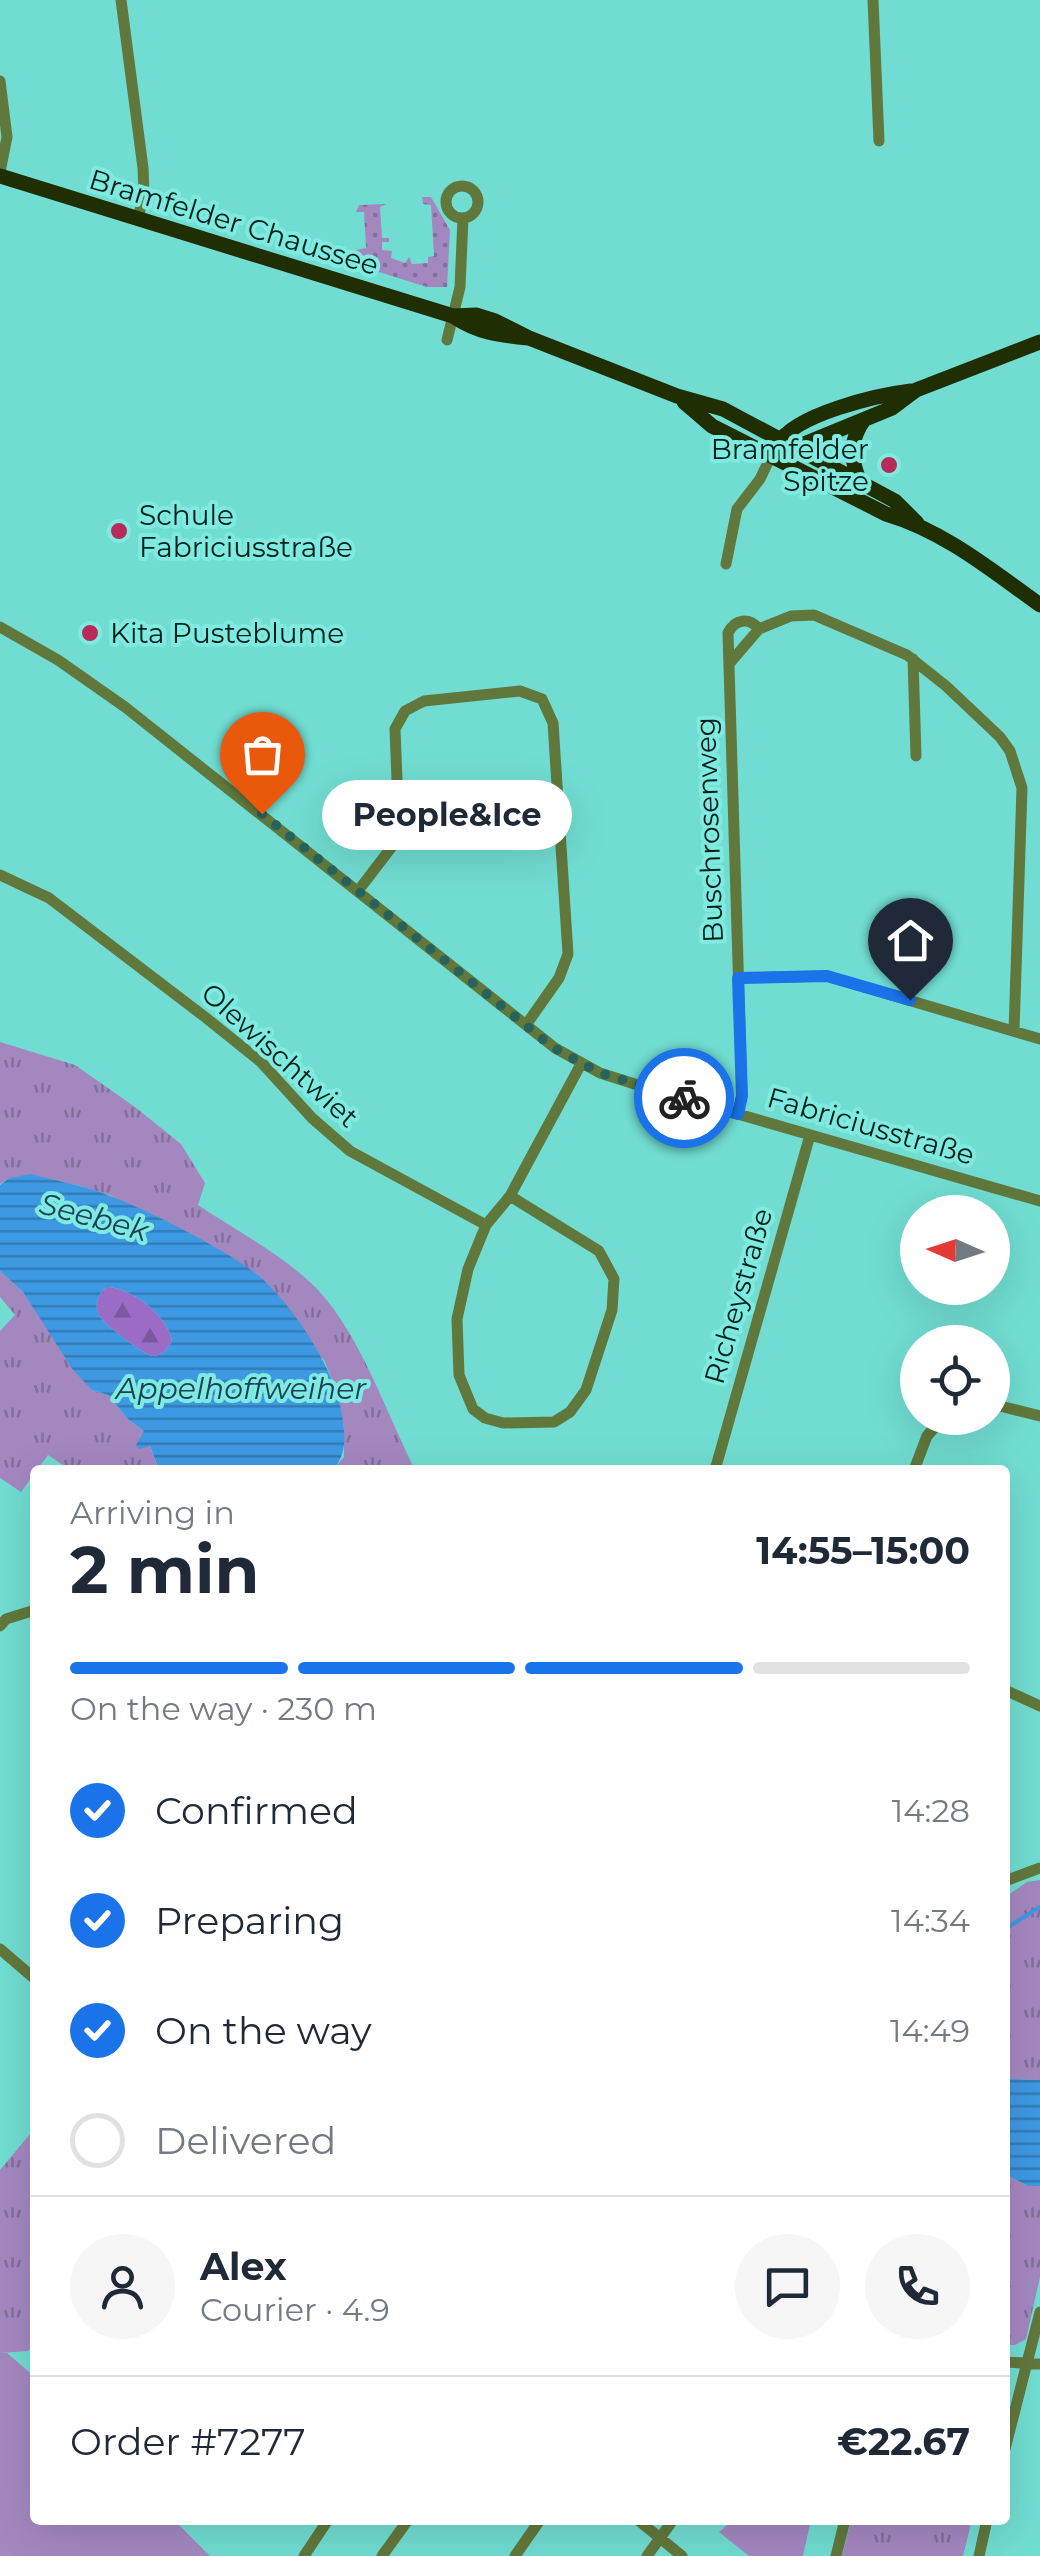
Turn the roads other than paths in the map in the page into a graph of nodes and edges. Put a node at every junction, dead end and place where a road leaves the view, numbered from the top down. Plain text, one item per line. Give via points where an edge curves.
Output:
1 (121, 0) edge
2 (873, 0) edge
3 (0, 81) edge
4 (879, 142) dead end
5 (0, 174) edge
6 (138, 218) junction
7 (463, 218) dead end
8 (453, 316) junction
9 (447, 340) dead end
10 (1040, 342) edge
11 (916, 390) junction
12 (678, 396) junction
13 (866, 419) junction
14 (780, 438) junction
15 (798, 447) junction
16 (771, 456) junction
17 (860, 481) junction
18 (917, 523) junction
19 (726, 564) dead end
20 (1040, 605) edge
21 (0, 627) edge
22 (759, 629) junction
23 (913, 659) junction
24 (729, 664) junction
25 (916, 756) dead end
26 (0, 875) edge
27 (358, 891) junction
28 (738, 978) junction
29 (526, 1025) junction
30 (1014, 1031) junction
31 (1040, 1040) edge
32 (581, 1064) junction
33 (738, 1114) junction
34 (810, 1135) junction
35 (510, 1196) junction
36 (1040, 1202) edge
37 (486, 1225) junction
38 (1010, 1408) edge
39 (1040, 1416) edge
40 (927, 1435) edge
41 (716, 1465) edge
42 (916, 1465) edge
43 (30, 1612) edge
44 (0, 1626) edge
45 (1010, 1692) edge
46 (1040, 1706) edge
47 (1040, 1868) edge
48 (1010, 1879) edge
49 (5, 1953) edge
50 (0, 1969) edge
51 (30, 1974) edge
52 (1040, 2312) edge
53 (1033, 2364) edge
54 (1010, 2434) edge
55 (325, 2525) edge
56 (404, 2525) edge
57 (537, 2525) edge
58 (644, 2525) edge
59 (669, 2525) edge
60 (844, 2525) edge
61 (987, 2525) edge
62 (660, 2538) junction
63 (304, 2556) edge
64 (382, 2556) edge
65 (516, 2556) edge
66 (647, 2556) edge
67 (682, 2556) edge
68 (836, 2556) edge
69 (978, 2556) edge

1 - 6 street via 143,168
2 - 4 street
3 - 5 street via 6,137
5 - 6 main road, Bramfelder Chaussee
6 - 8 main road, Bramfelder Chaussee
7 - 8 street
8 - 9 street
8 - 12 main road, Bramfelder Chaussee via 472,329 528,338
10 - 11 main road
11 - 13 main road
11 - 14 main road via 820,416
12 - 14 main road, Bramfelder Chaussee
12 - 16 main road, Bramfelder Chaussee via 712,426
13 - 15 main road
13 - 17 main road via 853,446
14 - 15 main road, Bramfelder Chaussee
14 - 16 main road
15 - 16 main road
15 - 17 main road, Bramfelder Chaussee
16 - 18 main road, Bramfelder Chaussee
16 - 19 street via 737,509
17 - 18 main road, Bramfelder Chaussee via 895,500
18 - 20 main road, Bramfelder Chaussee
21 - 27 street, Fabriciusstraße via 125,707
22 - 23 street, Buschrosenweg via 791,616 814,616
22 - 24 street
22 - 24 street, Buschrosenweg via 746,620 732,625
23 - 25 street
23 - 30 street, Buschrosenweg via 1000,737 1022,788
24 - 28 street, Buschrosenweg
26 - 37 street, Olewischtwiet via 49,898 218,1027 350,1151
27 - 29 street, Fabriciusstraße
27 - 29 street via 399,831 395,729 406,711 424,701 520,691 542,699 553,723 568,954
28 - 30 street via 827,976
28 - 33 street, Buschrosenweg
29 - 32 street, Fabriciusstraße
30 - 31 street
32 - 33 street, Fabriciusstraße
32 - 35 street
33 - 34 street, Fabriciusstraße
34 - 36 street, Fabriciusstraße
34 - 41 street, Richeystraße
35 - 37 street
35 - 37 street via 599,1250 613,1273 615,1300 586,1390 554,1422 492,1422 473,1409 462,1388 456,1360 459,1302
38 - 39 street
40 - 42 street
43 - 44 street
45 - 46 street
47 - 48 street
49 - 50 street
49 - 51 street
52 - 53 street
53 - 54 street
55 - 63 street
56 - 64 street
57 - 65 street
58 - 62 street
59 - 62 street
60 - 68 street
61 - 69 street
62 - 66 street
62 - 67 street

